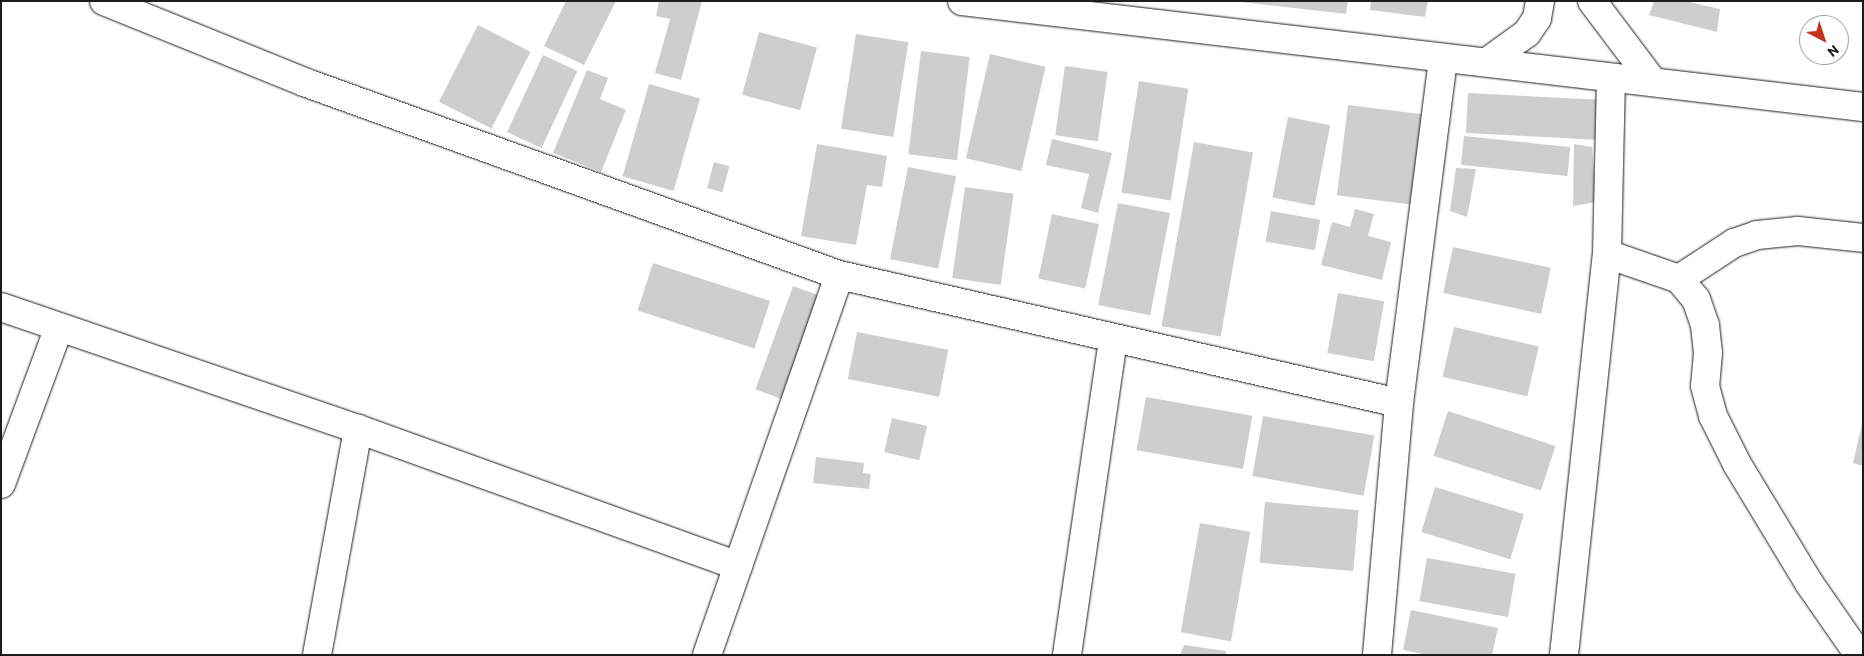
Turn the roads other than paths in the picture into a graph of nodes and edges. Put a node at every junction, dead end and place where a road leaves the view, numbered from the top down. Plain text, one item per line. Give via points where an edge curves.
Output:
1 (104, 1) edge
2 (962, 1) edge
3 (1540, 1) edge
4 (1592, 1) edge
5 (1443, 58) junction
6 (1487, 62) junction
7 (1611, 78) junction
8 (1653, 82) junction
9 (1863, 107) edge
10 (1863, 238) edge
11 (1607, 254) junction
12 (839, 275) junction
13 (1679, 279) junction
14 (1, 307) edge
15 (59, 327) junction
16 (1113, 338) junction
17 (1399, 403) junction
18 (358, 429) junction
19 (1, 484) edge
20 (738, 566) junction
21 (1852, 630) edge
22 (316, 655) edge
23 (707, 655) edge
24 (1067, 655) edge
25 (1377, 655) edge
26 (1564, 655) edge
27 (1859, 655) edge

1 - 12 street via 304,82
2 - 5 street
3 - 6 street via 1537,18 1527,33
4 - 8 street
5 - 6 street
5 - 17 street
6 - 7 street
7 - 8 street
7 - 11 street
8 - 9 street
10 - 13 street via 1798,231 1757,234 1734,243
11 - 13 street
11 - 26 street
12 - 16 street
12 - 20 street
13 - 21 street via 1696,299 1705,325 1708,353 1705,386 1713,416 1737,464
14 - 15 street
15 - 18 street
15 - 19 street
16 - 17 street
16 - 24 street
17 - 25 street
18 - 20 street
18 - 22 street
20 - 23 street
21 - 27 street

